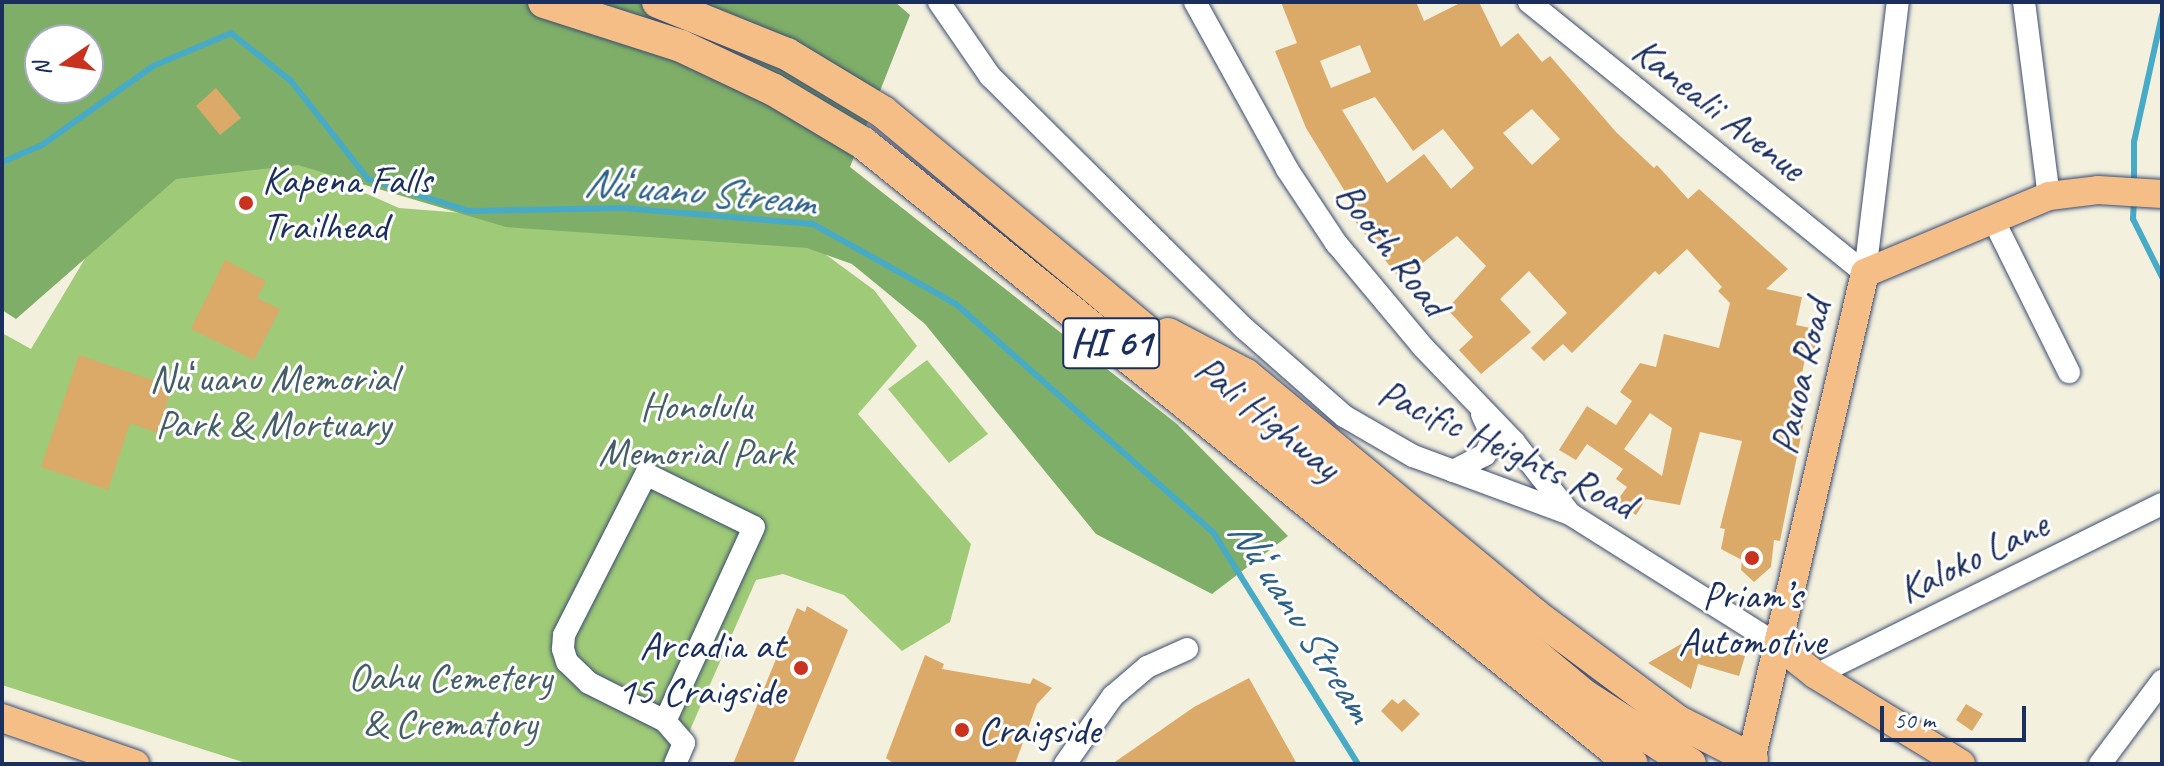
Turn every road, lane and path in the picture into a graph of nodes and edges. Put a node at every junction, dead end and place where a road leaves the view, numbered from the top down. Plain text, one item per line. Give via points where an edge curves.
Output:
1 (544, 2) edge
2 (658, 2) edge
3 (939, 2) edge
4 (1195, 2) edge
5 (1529, 2) edge
6 (1898, 2) edge
7 (2024, 2) edge
8 (2156, 193) edge
9 (2049, 196) junction
10 (1993, 219) junction
11 (1865, 273) junction
12 (1107, 301) junction
13 (2069, 372) dead end
14 (1479, 409) junction
15 (1453, 471) junction
16 (2162, 504) edge
17 (1570, 514) junction
18 (1778, 645) junction
19 (1187, 649) dead end
20 (1816, 675) junction
21 (2162, 681) edge
22 (2, 718) edge
23 (665, 721) junction
24 (1683, 760) edge
25 (1751, 762) edge
26 (135, 764) edge
27 (675, 764) edge
28 (1065, 764) edge
29 (1632, 764) edge
30 (1961, 764) edge
31 (2100, 764) edge

1 - 29 highway, Pali Highway / HI 61 via 681,46 774,90 863,143
2 - 12 highway, Pali Highway / HI 61 via 787,54 883,112
3 - 15 street, Pacific Heights Road via 990,76 1301,381 1378,436
4 - 14 street, Booth Road via 1310,205 1373,291
5 - 11 street, Kanealii Avenue
6 - 11 street, Pauoa Road
7 - 9 street
8 - 9 main road via 2098,190
9 - 10 main road
10 - 11 main road
10 - 13 street
11 - 18 main road, Pauoa Road
12 - 24 highway, Pali Highway / HI 61 via 1585,696
12 - 25 highway via 1246,375 1535,615 1677,721
14 - 15 street via 1493,438 1479,461
14 - 17 street, Booth Road via 1514,442
15 - 17 street, Pacific Heights Road
16 - 20 street, Kaloko Lane
17 - 18 street, Pacific Heights Road
18 - 20 main road, Pacific Heights Road
18 - 25 main road, Pauoa Road
19 - 28 street via 1147,667 1113,696
20 - 30 main road, Pacific Heights Road
21 - 31 street
22 - 26 main road
23 - 23 street via 754,527 646,474 564,635 563,649 567,662 589,683
23 - 27 street via 684,743

